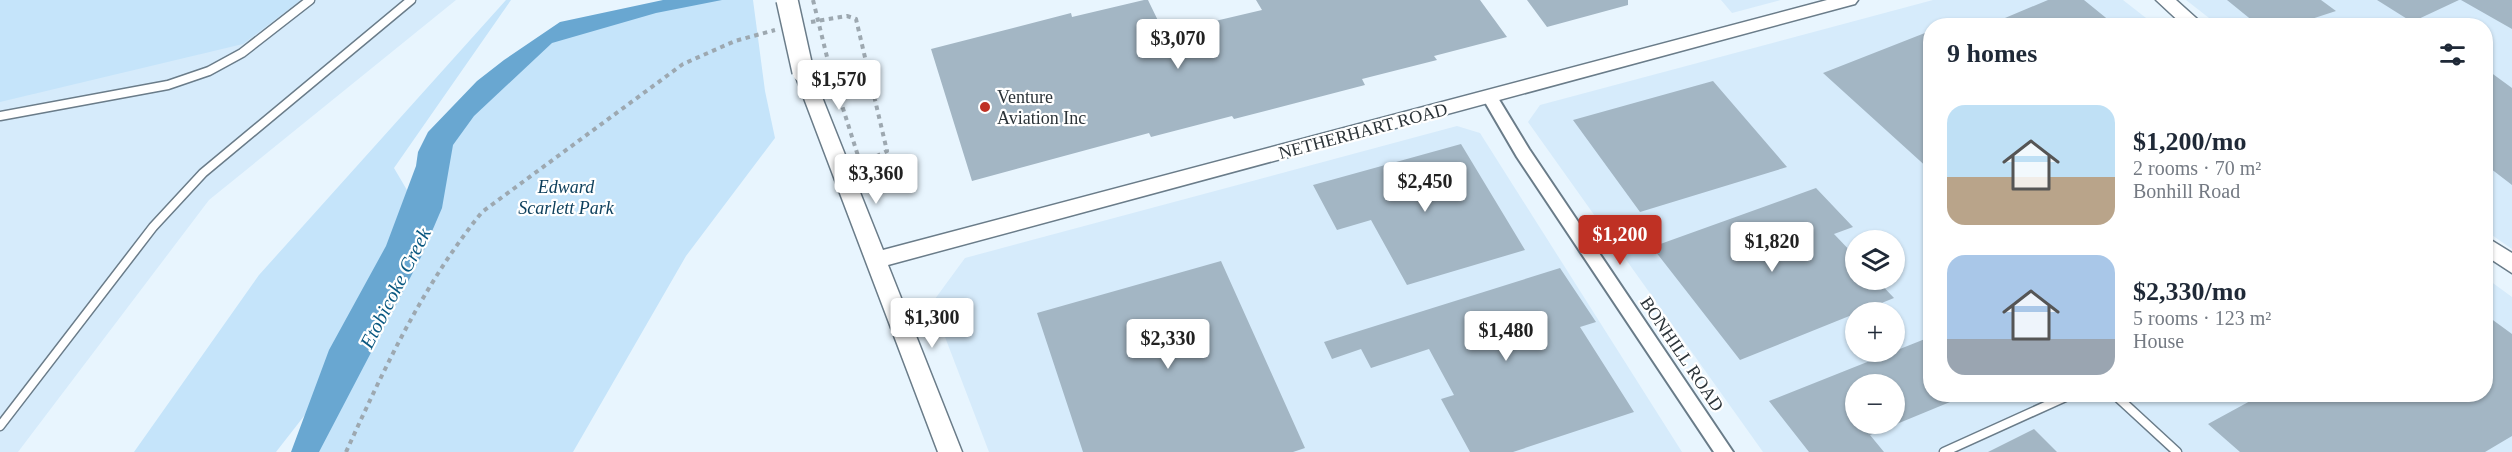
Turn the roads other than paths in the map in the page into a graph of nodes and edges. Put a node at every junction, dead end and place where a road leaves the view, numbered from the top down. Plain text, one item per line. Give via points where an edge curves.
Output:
1 (310, 0) edge
2 (411, 0) edge
3 (787, 0) edge
4 (1849, 0) edge
5 (2165, 0) edge
6 (2186, 18) edge
7 (1490, 97) junction
8 (0, 116) edge
9 (2493, 250) edge
10 (876, 260) junction
11 (2512, 265) edge
12 (2054, 402) edge
13 (2124, 402) edge
14 (0, 426) edge
15 (950, 452) edge
16 (1724, 452) edge
17 (1944, 452) edge
18 (2177, 452) edge

1 - 8 lane via 242,53 209,71 168,85
2 - 14 lane via 203,173 153,227
3 - 10 street, bridge via 803,72
4 - 7 street, NETHERHART ROAD
5 - 6 street
7 - 10 street, NETHERHART ROAD
7 - 16 street, BONHILL ROAD via 1523,153
9 - 11 street
10 - 15 street
12 - 17 lane
13 - 18 lane

